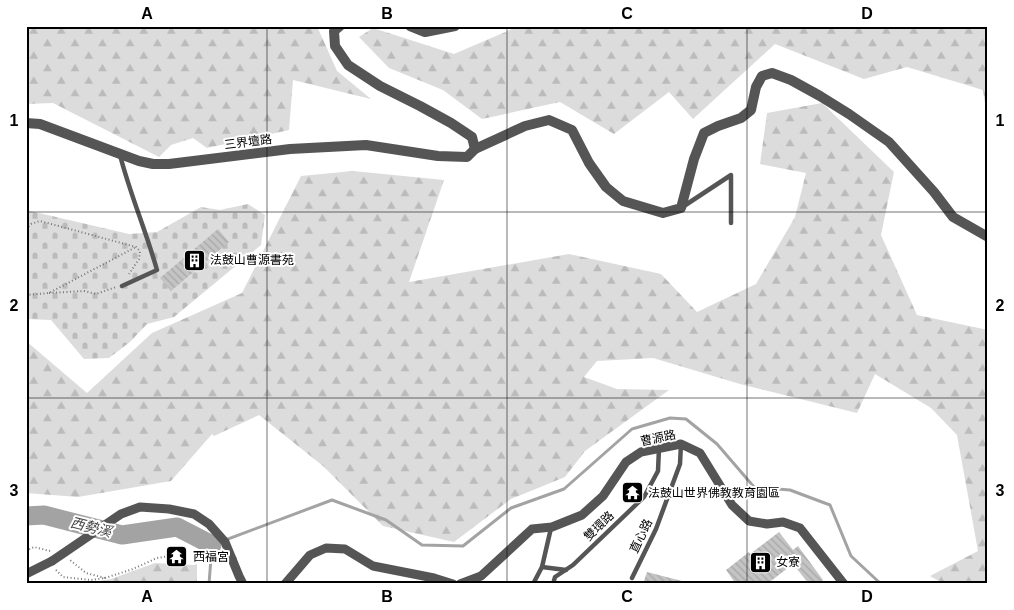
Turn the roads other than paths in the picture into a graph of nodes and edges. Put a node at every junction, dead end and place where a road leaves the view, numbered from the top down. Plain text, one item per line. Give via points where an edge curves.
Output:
1 (340, 26) edge
2 (410, 26) edge
3 (455, 26) edge
4 (26, 123) edge
5 (475, 149) junction
6 (120, 154) junction
7 (681, 208) junction
8 (730, 223) dead end
9 (988, 237) edge
10 (122, 286) road end
11 (681, 444) junction
12 (659, 448) junction
13 (552, 527) junction
14 (542, 567) junction
15 (566, 570) junction
16 (26, 574) edge
17 (632, 578) dead end
18 (244, 584) edge
19 (285, 584) edge
20 (453, 584) edge
21 (460, 584) edge
22 (533, 584) edge
23 (553, 584) edge
24 (844, 584) edge

1 - 5 street via 334,31 335,46 348,65 472,137
2 - 3 street via 425,32
4 - 6 street, 三界壇路 via 40,124
5 - 6 street, 三界壇路 via 467,157 457,158 366,145 290,149 169,164 139,162
5 - 7 street, 三界壇路 via 525,126 549,120 572,130 606,187 623,201 663,213
6 - 10 lane via 157,270
7 - 8 lane via 731,175
7 - 9 street via 704,133 741,118 751,110 762,76 772,73 820,96 889,142 953,216
11 - 12 street, 曹源路
11 - 17 lane, 直心路 via 680,464 656,529
11 - 24 street, 曹源路 via 700,453 732,505 749,521 783,522 800,528
12 - 13 street, 曹源路 via 641,452 626,462 602,496 582,515
12 - 15 lane, 雙環路 via 658,471 644,497
13 - 14 lane
13 - 21 street, 曹源路 via 532,529 481,576
14 - 15 lane
14 - 22 lane
15 - 23 lane, 雙環路 via 555,577
16 - 18 street, bridge via 121,514 140,507 194,514 209,524 225,542
19 - 20 street via 310,555 326,548 345,549 374,566

